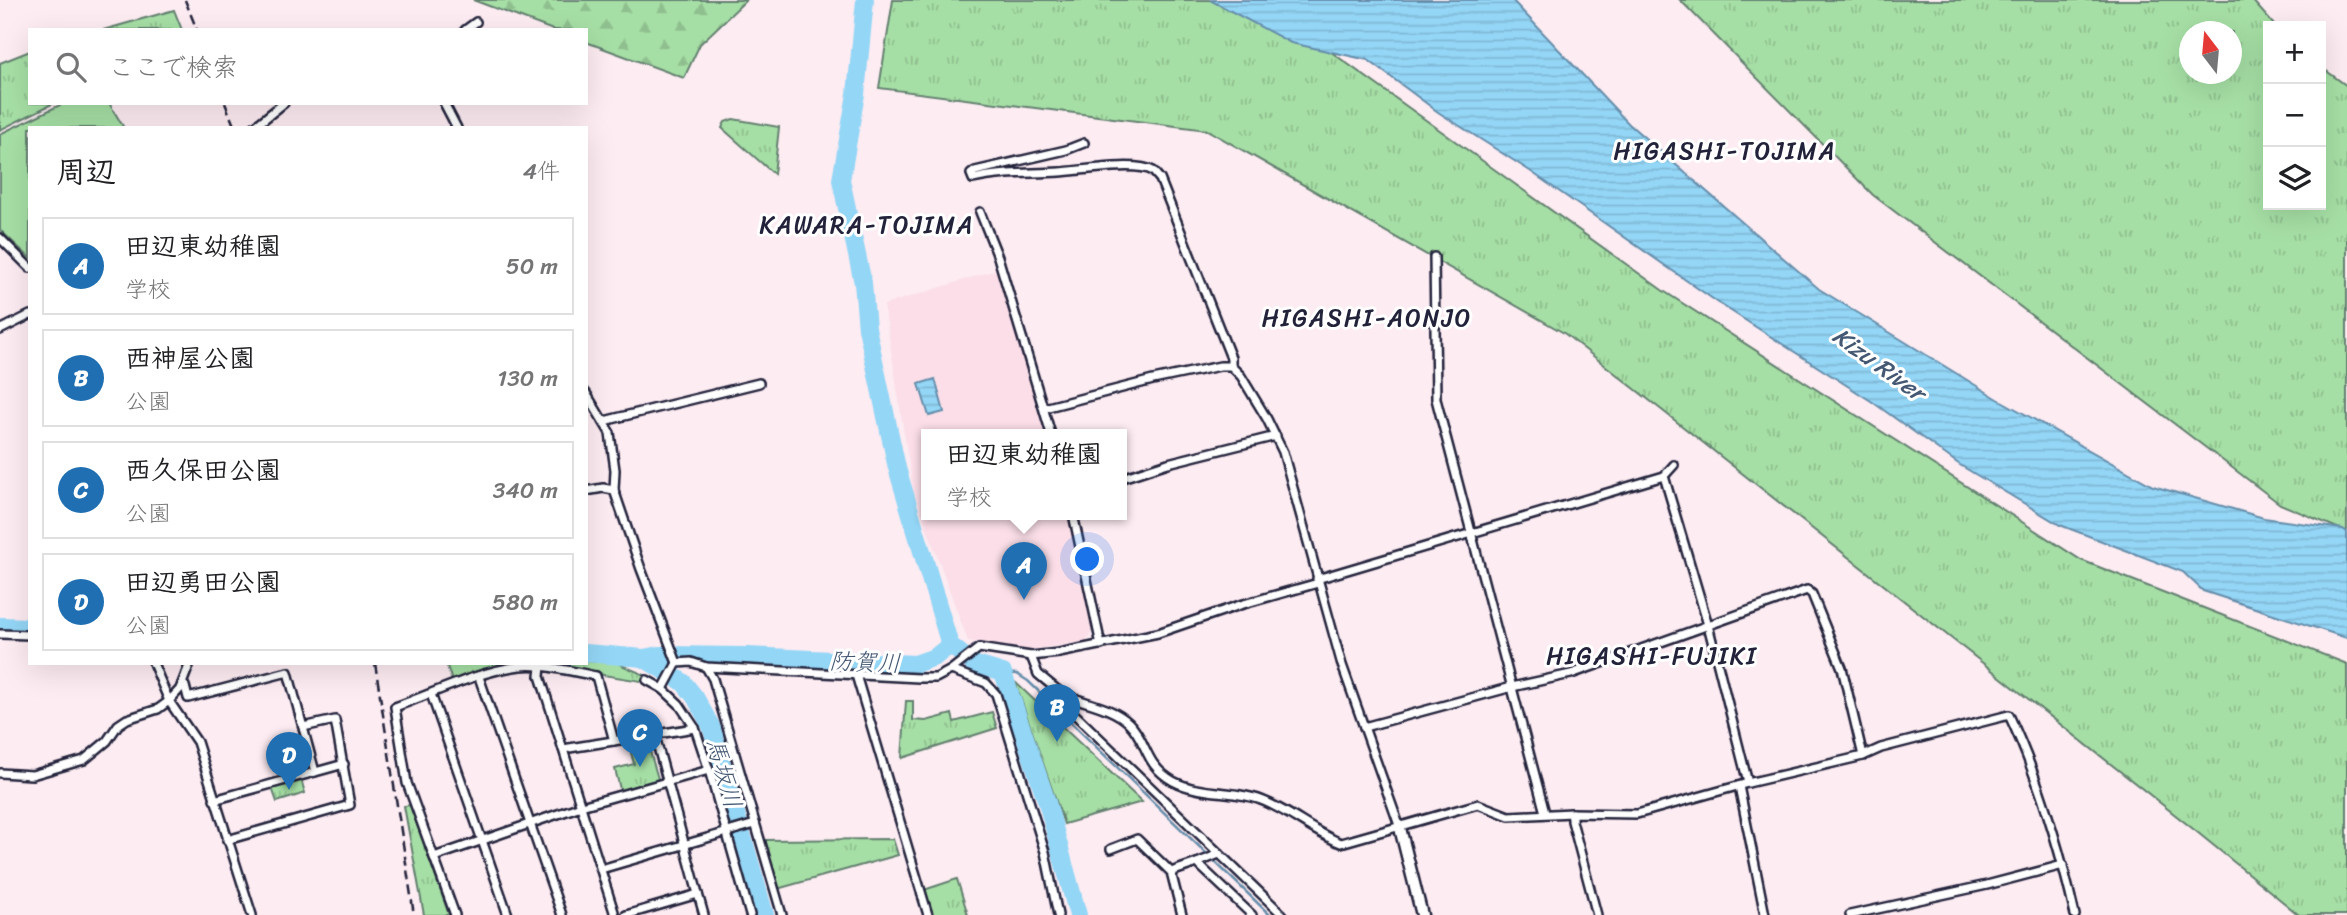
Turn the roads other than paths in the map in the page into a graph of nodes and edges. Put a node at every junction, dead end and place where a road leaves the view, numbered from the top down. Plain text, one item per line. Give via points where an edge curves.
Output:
1 (476, 22) dead end
2 (468, 28) edge
3 (282, 105) edge
4 (445, 105) edge
5 (255, 126) edge
6 (456, 126) edge
7 (1084, 143) dead end
8 (981, 212) dead end
9 (0, 238) edge
10 (1434, 257) dead end
11 (28, 266) edge
12 (28, 316) edge
13 (0, 330) edge
14 (1231, 366) junction
15 (759, 383) dead end
16 (588, 396) edge
17 (1044, 408) junction
18 (604, 421) junction
19 (1050, 429) edge
20 (1276, 436) junction
21 (1674, 465) dead end
22 (1127, 476) edge
23 (1664, 476) junction
24 (614, 490) junction
25 (588, 491) edge
26 (1074, 520) edge
27 (1471, 532) junction
28 (1318, 581) junction
29 (1708, 625) junction
30 (0, 634) edge
31 (28, 635) edge
32 (1101, 645) junction
33 (1031, 656) junction
34 (675, 664) junction
35 (154, 665) edge
36 (189, 665) edge
37 (541, 667) junction
38 (706, 667) junction
39 (954, 667) junction
40 (856, 676) junction
41 (479, 677) junction
42 (647, 680) dead end
43 (181, 684) junction
44 (665, 686) junction
45 (1512, 687) junction
46 (1061, 693) junction
47 (430, 694) junction
48 (169, 701) junction
49 (303, 727) junction
50 (1363, 727) junction
51 (695, 728) junction
52 (654, 736) junction
53 (614, 741) junction
54 (563, 749) junction
55 (1863, 755) junction
56 (344, 764) junction
57 (709, 770) junction
58 (315, 772) junction
59 (0, 773) edge
60 (667, 782) junction
61 (1748, 783) junction
62 (1739, 786) junction
63 (214, 800) junction
64 (581, 806) junction
65 (1545, 813) junction
66 (1572, 813) junction
67 (530, 823) junction
68 (752, 825) junction
69 (1400, 828) junction
70 (731, 832) junction
71 (227, 840) junction
72 (481, 840) junction
73 (685, 845) junction
74 (1111, 849) dead end
75 (1219, 854) junction
76 (434, 857) junction
77 (1197, 863) junction
78 (2063, 865) junction
79 (601, 869) junction
80 (1171, 872) junction
81 (698, 894) junction
82 (252, 915) edge
83 (454, 915) edge
84 (508, 915) edge
85 (562, 915) edge
86 (615, 915) edge
87 (626, 915) edge
88 (704, 915) edge
89 (750, 915) edge
90 (782, 915) edge
91 (928, 915) edge
92 (1058, 915) edge
93 (1182, 915) edge
94 (1252, 915) edge
95 (1283, 915) edge
96 (1422, 915) edge
97 (1597, 915) edge
98 (1766, 915) edge
99 (1850, 915) edge
100 (2075, 915) edge

1 - 2 street
3 - 5 street
4 - 6 street
7 - 14 street via 971,174 973,179 997,173 1107,167 1153,171 1160,179
8 - 17 street
9 - 11 street
10 - 27 street via 1436,399
12 - 13 street
14 - 17 street
14 - 20 street
15 - 18 street
16 - 18 street
17 - 19 street
18 - 24 street via 614,452
20 - 22 street
20 - 28 street
21 - 23 street
23 - 27 street
23 - 29 street
24 - 25 street
24 - 34 street
26 - 32 street
27 - 28 street
27 - 45 street
28 - 32 street via 1158,633
28 - 50 street
29 - 45 street via 1571,674
29 - 55 street via 1807,590 1812,594 1842,667
29 - 61 street
30 - 31 street
32 - 33 street
33 - 39 street via 979,648
33 - 46 street via 1038,674
34 - 38 street via 691,662
34 - 44 street
35 - 48 street
36 - 43 street
37 - 41 street via 521,666
37 - 53 street via 596,676
37 - 54 street
38 - 40 street
38 - 68 street
39 - 40 street via 936,678
39 - 92 street via 986,682 996,694 1045,852
40 - 91 street
41 - 47 street
41 - 67 street
42 - 44 street
43 - 48 street
43 - 49 street via 188,698 288,673
44 - 51 street
45 - 50 street
45 - 65 street
46 - 69 street via 1128,722 1157,770 1174,782 1261,800 1341,843
46 - 75 street via 1060,701
47 - 72 street
47 - 76 street via 396,707 407,783
48 - 59 street via 118,725 93,755 76,763 32,775
48 - 63 street via 197,742
49 - 56 street via 335,720
49 - 58 street
50 - 69 street
51 - 52 street
51 - 57 street
52 - 53 street
52 - 60 street
53 - 54 street
54 - 64 street
55 - 61 street
55 - 78 street via 2009,715 2033,768
56 - 58 street
56 - 71 street via 350,805
57 - 60 street
57 - 70 street
58 - 63 street
60 - 64 street
60 - 73 street
61 - 62 street
62 - 66 street via 1636,814
62 - 98 street
63 - 71 street
64 - 67 street
64 - 79 street
65 - 66 street
65 - 69 street via 1508,816 1478,804
66 - 97 street
67 - 72 street
67 - 85 street
68 - 70 street
68 - 90 street
69 - 96 street
70 - 73 street
70 - 89 street
71 - 82 street
72 - 76 street
72 - 84 street
73 - 79 street
73 - 81 street
74 - 80 street via 1137,839
75 - 77 street
75 - 95 street
76 - 83 street
77 - 80 street
77 - 94 street
78 - 99 street
78 - 100 street
79 - 86 street
80 - 93 street
81 - 87 street
81 - 88 street

